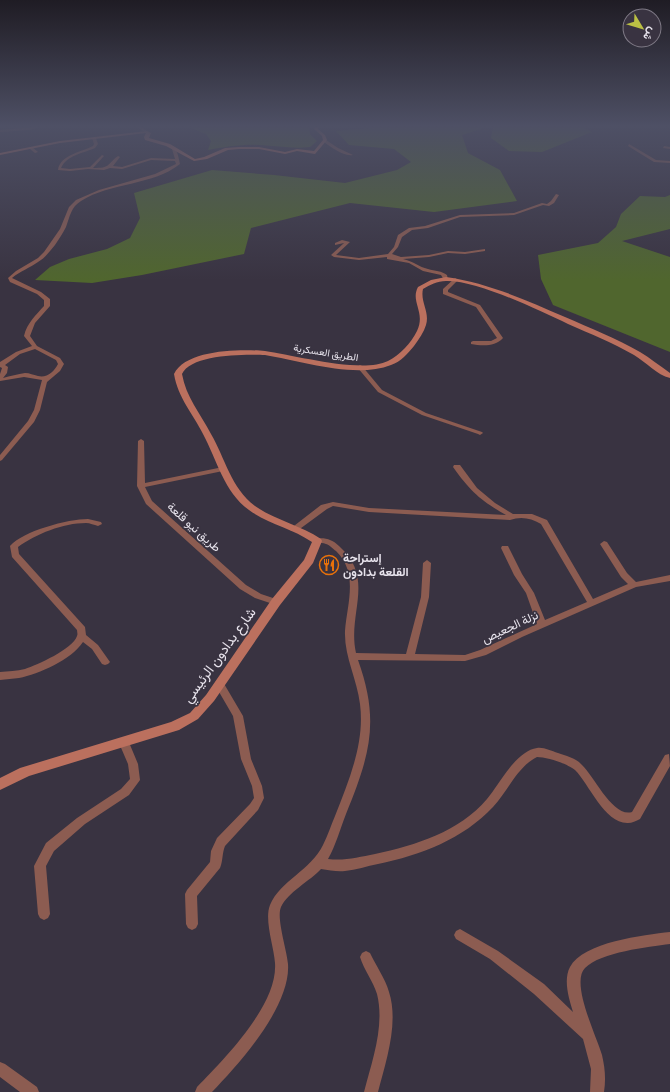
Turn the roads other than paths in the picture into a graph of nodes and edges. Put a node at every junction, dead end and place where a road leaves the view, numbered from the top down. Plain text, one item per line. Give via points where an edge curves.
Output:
1 (148, 178) edge
2 (557, 195) dead end
3 (543, 204) junction
4 (556, 208) dead end
5 (337, 244) dead end
6 (483, 250) dead end
7 (389, 256) junction
8 (446, 279) junction
9 (455, 280) junction
10 (473, 343) dead end
11 (35, 346) junction
12 (1, 365) edge
13 (360, 367) junction
14 (670, 376) edge
15 (0, 378) edge
16 (48, 378) junction
17 (480, 433) dead end
18 (141, 441) dead end
19 (0, 459) edge
20 (457, 467) dead end
21 (223, 469) junction
22 (141, 486) junction
23 (510, 516) junction
24 (98, 524) dead end
25 (294, 529) junction
26 (317, 541) junction
27 (604, 544) dead end
28 (505, 548) dead end
29 (427, 563) dead end
30 (670, 578) edge
31 (634, 585) junction
32 (276, 602) junction
33 (592, 604) junction
34 (542, 625) junction
35 (82, 636) junction
36 (352, 656) junction
37 (410, 656) junction
38 (105, 662) dead end
39 (0, 676) edge
40 (220, 685) junction
41 (124, 743) junction
42 (669, 758) edge
43 (0, 784) edge
44 (319, 863) junction
45 (44, 914) dead end
46 (192, 924) dead end
47 (460, 935) dead end
48 (670, 938) edge
49 (366, 957) dead end
50 (588, 1034) junction
51 (0, 1069) edge
52 (373, 1086) edge
53 (32, 1092) edge
54 (202, 1092) edge
55 (597, 1092) edge

1 - 11 street via 103,190 77,202 68,210 64,226 44,255 10,278 47,299 47,306 33,320 28,333
2 - 3 street via 552,203
3 - 4 street
3 - 7 street via 514,214 460,216 411,229 400,236
5 - 7 street via 342,241 348,242 334,256 359,259
6 - 7 street via 401,258
7 - 8 street via 390,259 410,262 423,270 444,274
8 - 9 main road, الطريق العسكرية
8 - 13 main road, الطريق العسكرية via 433,280 420,288 418,297 424,316 423,325 400,357 395,362 383,366
9 - 10 street via 445,292 478,306 500,338 497,342
9 - 14 main road, الطريق العسكرية via 496,291 584,328 638,354
11 - 12 street via 18,353
11 - 16 street via 60,361 58,370
12 - 15 street via 5,367
13 - 17 street via 380,391 424,414
13 - 21 main road, الطريق العسكرية via 265,353 221,354 185,364 178,374 181,390 207,433
15 - 16 street via 2,380 29,375
16 - 19 street via 43,383 37,410 31,422
18 - 22 street, طريق نيو قلعة
20 - 23 street via 478,494
21 - 22 street
21 - 25 main road, الطريق العسكرية via 234,491 247,504
22 - 32 street, طريق نيو قلعة via 149,502 235,581 249,592
23 - 25 street via 506,518 397,512 333,504 324,507
23 - 33 street via 532,516 544,522
24 - 35 street via 86,521 52,528 14,546 15,555 82,629
25 - 26 main road, الطريق العسكرية
26 - 32 main road, شارع بدادون الرئيسي via 309,561
26 - 36 street via 328,541 340,549 354,572 355,591 350,630
27 - 31 street via 624,575
28 - 34 street via 530,593
29 - 37 street via 425,597
30 - 31 street, نزلة الجعيص
31 - 33 street, نزلة الجعيص
32 - 40 main road, شارع بدادون الرئيسي
33 - 34 street, نزلة الجعيص
34 - 37 street, نزلة الجعيص via 475,656
35 - 38 street via 95,647
35 - 39 street via 72,648 49,663 19,674
36 - 37 street, نزلة الجعيص
36 - 44 street via 366,707 365,742 353,783 331,840
40 - 41 main road, شارع بدادون الرئيسي via 202,708 186,721
40 - 46 street via 238,716 246,759 259,798 254,808 221,842 216,864 191,894
41 - 43 main road, شارع بدادون الرئيسي via 25,772
41 - 45 street via 133,764 135,780 125,792 76,824 50,846 40,866
42 - 44 street via 633,818 623,818 609,807 577,766 539,752 522,762 489,803 462,827 431,843 390,858 348,866
44 - 54 street via 275,906 275,922 282,957 278,990 247,1042
47 - 50 street via 494,955 527,980
48 - 50 street via 605,951 591,956 578,966 574,989
49 - 52 street via 386,1003 384,1041
50 - 55 street via 597,1064
51 - 53 street

